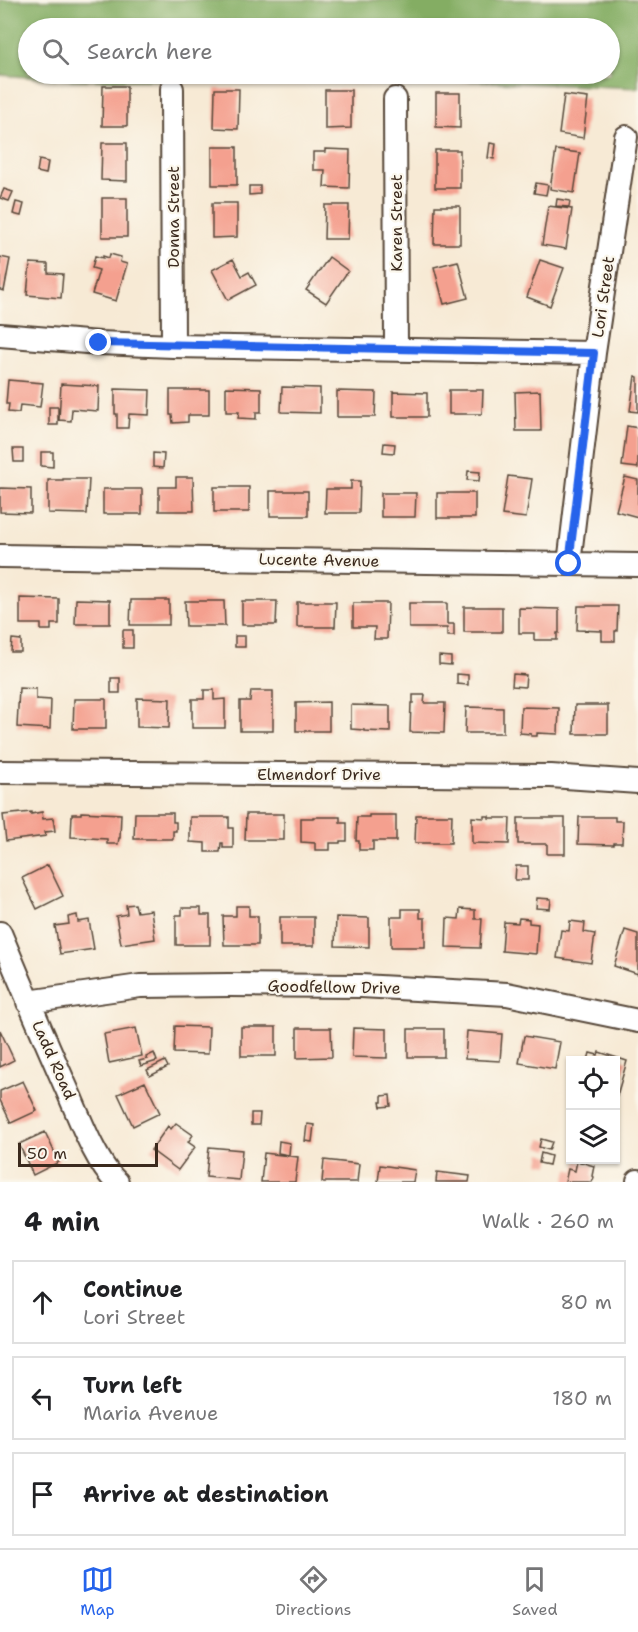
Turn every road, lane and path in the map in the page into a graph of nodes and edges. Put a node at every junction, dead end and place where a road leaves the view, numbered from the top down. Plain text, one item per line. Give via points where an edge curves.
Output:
1 (172, 89) dead end
2 (395, 99) dead end
3 (626, 137) dead end
4 (0, 335) edge
5 (173, 346) junction
6 (396, 348) junction
7 (594, 353) junction
8 (0, 556) edge
9 (569, 564) junction
10 (638, 565) edge
11 (0, 772) edge
12 (638, 782) edge
13 (0, 933) edge
14 (28, 1002) junction
15 (638, 1021) edge
16 (117, 1182) edge

1 - 5 street, Donna Street
2 - 6 street, Karen Street
3 - 7 street, Lori Street
4 - 5 street
5 - 6 street
6 - 7 street
7 - 9 street, Lori Street
8 - 9 street, Lucente Avenue
9 - 10 street, Lucente Avenue
11 - 12 street, Elmendorf Drive via 551,776
13 - 14 street, Ladd Road
14 - 15 street, Goodfellow Drive via 140,986 361,986 507,994
14 - 16 street, Ladd Road via 93,1148

